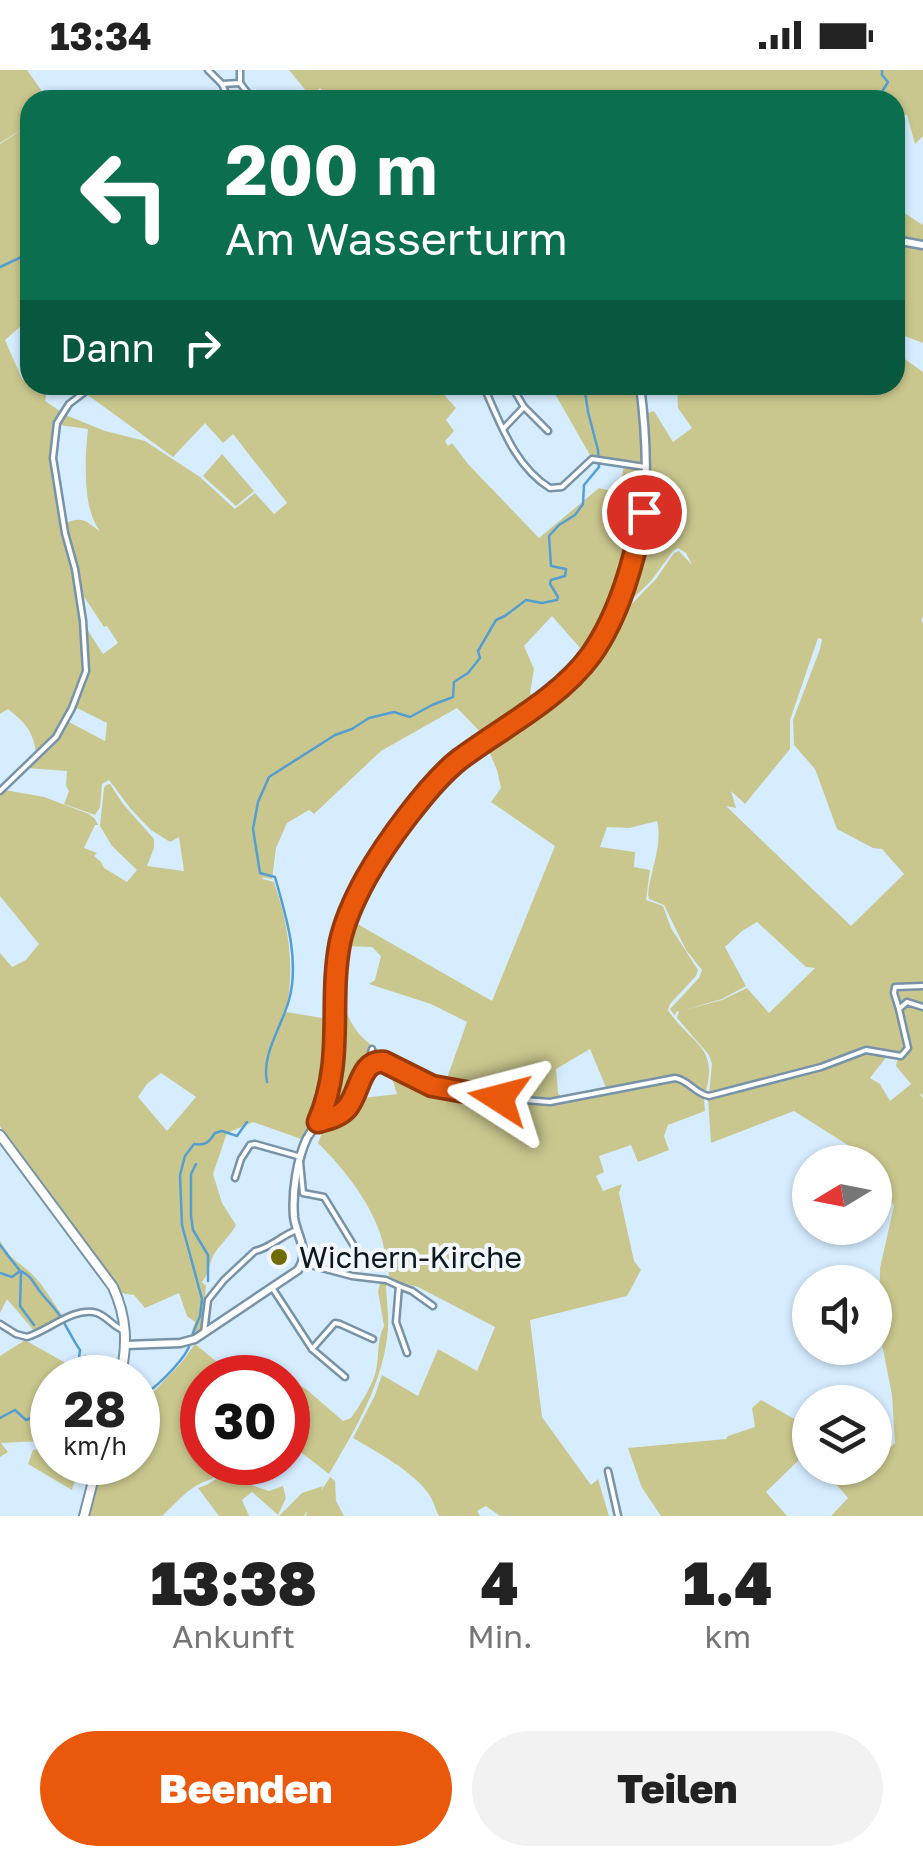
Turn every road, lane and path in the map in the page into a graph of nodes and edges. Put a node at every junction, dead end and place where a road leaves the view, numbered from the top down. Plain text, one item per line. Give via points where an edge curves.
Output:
1 (208, 70) edge
2 (240, 70) edge
3 (240, 83) junction
4 (222, 84) junction
5 (225, 90) edge
6 (245, 90) edge
7 (80, 395) edge
8 (488, 395) edge
9 (517, 395) edge
10 (641, 395) edge
11 (524, 406) junction
12 (502, 428) junction
13 (548, 431) dead end
14 (645, 467) junction
15 (0, 792) edge
16 (923, 986) edge
17 (923, 1008) edge
18 (899, 1009) junction
19 (372, 1049) dead end
20 (368, 1065) junction
21 (318, 1122) junction
22 (0, 1135) edge
23 (300, 1160) junction
24 (235, 1178) dead end
25 (297, 1230) junction
26 (354, 1246) dead end
27 (303, 1263) junction
28 (399, 1286) junction
29 (273, 1288) junction
30 (433, 1306) dead end
31 (0, 1324) edge
32 (126, 1331) junction
33 (204, 1333) junction
34 (372, 1340) dead end
35 (126, 1345) junction
36 (312, 1349) junction
37 (407, 1353) dead end
38 (124, 1355) edge
39 (345, 1377) dead end
40 (608, 1470) dead end
41 (92, 1485) edge
42 (84, 1516) edge
43 (618, 1516) edge

1 - 4 street
2 - 3 street
3 - 4 street
3 - 6 street
4 - 5 street
7 - 15 street via 57,423 54,458 86,671 56,736
8 - 12 street
9 - 11 street
10 - 14 street
11 - 12 street
11 - 13 street
12 - 14 street via 526,470 550,488 562,487 588,461
14 - 21 street via 636,544 595,648 537,705 445,774 377,860 349,911 339,951 334,1062
16 - 18 street via 896,988
17 - 18 street via 907,1002
18 - 20 street via 908,1048 901,1056 866,1050 708,1096 675,1078 558,1101 507,1098 432,1086 380,1061
19 - 20 street
20 - 21 street via 346,1108
21 - 23 street
22 - 32 main road via 108,1278
23 - 24 street via 250,1145
23 - 25 street
23 - 26 street via 303,1193 324,1197
25 - 27 street
25 - 33 street via 255,1251 224,1280 208,1300
27 - 28 street
27 - 29 street
28 - 30 street
28 - 37 street via 396,1322
29 - 33 street
29 - 36 street
31 - 32 street via 27,1337 93,1312
32 - 35 main road
33 - 35 street via 180,1343
34 - 36 street via 335,1323
35 - 38 main road
36 - 39 street
40 - 43 street
41 - 42 main road

